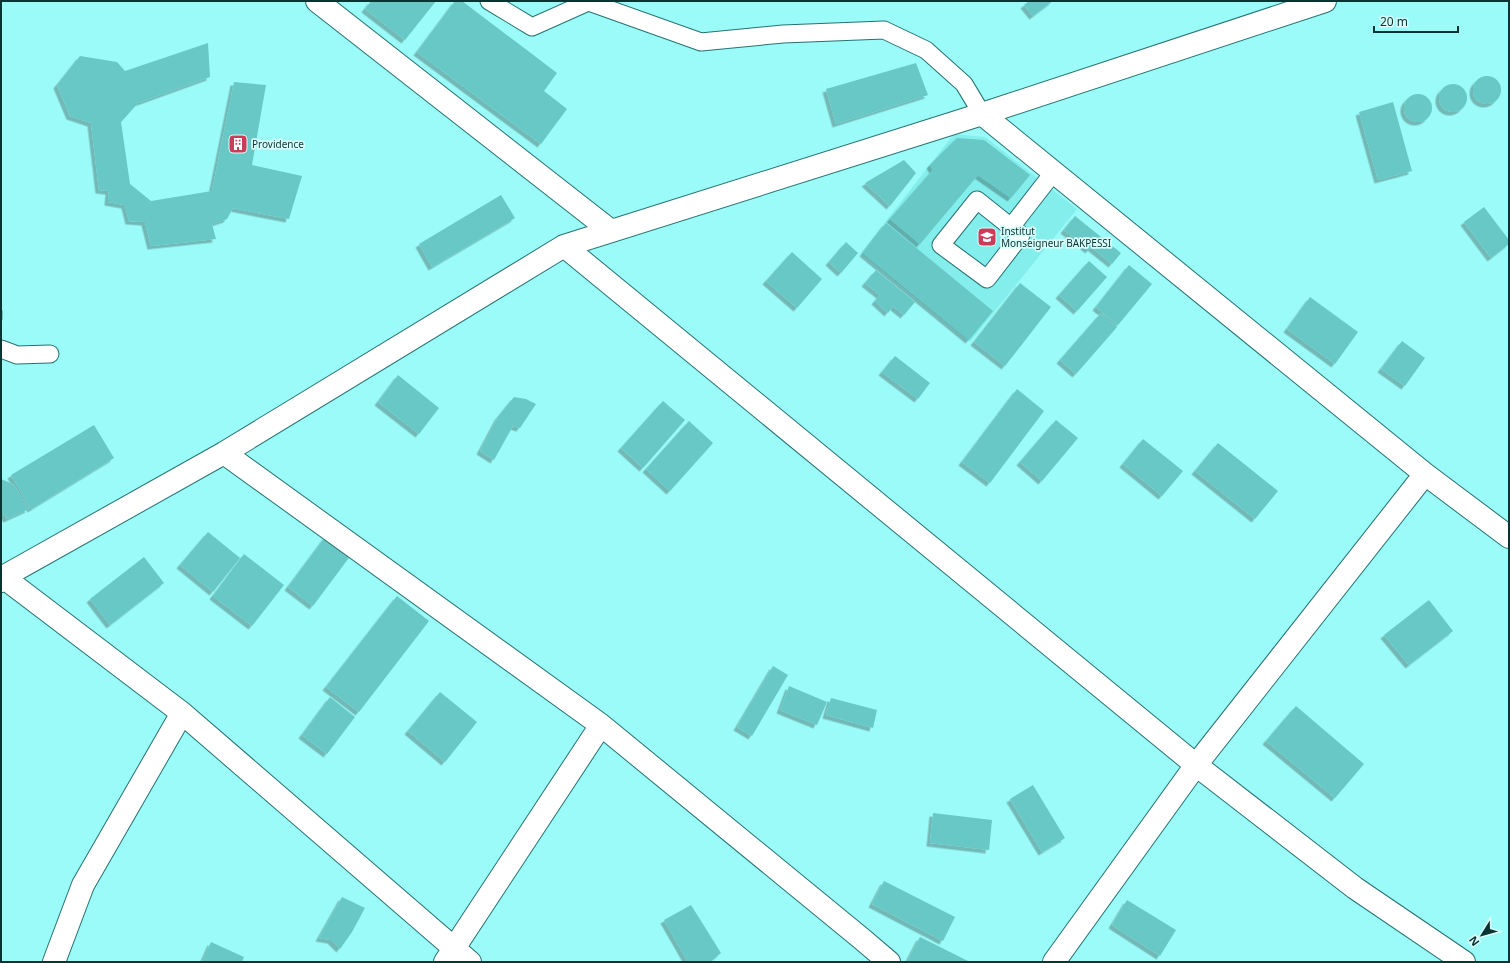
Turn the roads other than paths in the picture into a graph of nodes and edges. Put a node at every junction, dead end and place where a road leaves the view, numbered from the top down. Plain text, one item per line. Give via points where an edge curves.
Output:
1 (317, 1) edge
2 (489, 1) edge
3 (1325, 1) edge
4 (587, 2) edge
5 (982, 114) junction
6 (1053, 173) junction
7 (1011, 227) junction
8 (611, 231) junction
9 (564, 246) junction
10 (1, 349) edge
11 (50, 354) dead end
12 (224, 453) junction
13 (1425, 474) junction
14 (1509, 537) edge
15 (2, 578) edge
16 (182, 713) junction
17 (600, 725) junction
18 (1196, 765) junction
19 (456, 957) edge
20 (54, 962) edge
21 (889, 962) edge
22 (1054, 962) edge
23 (1464, 962) edge

1 - 8 street
2 - 4 lane via 532,27
3 - 5 street
4 - 5 lane via 701,42 782,34 884,30 926,50 964,84
5 - 6 street
5 - 8 street
6 - 7 lane
6 - 13 street
7 - 7 lane via 1021,234 987,279 941,245 977,200
8 - 9 street
9 - 12 street
9 - 18 street
10 - 11 lane via 17,355
12 - 15 street
12 - 17 street
13 - 14 street
13 - 18 street
15 - 16 street
16 - 19 street
16 - 20 street via 83,885
17 - 19 street
17 - 21 street
18 - 22 street
18 - 23 street via 1356,888

